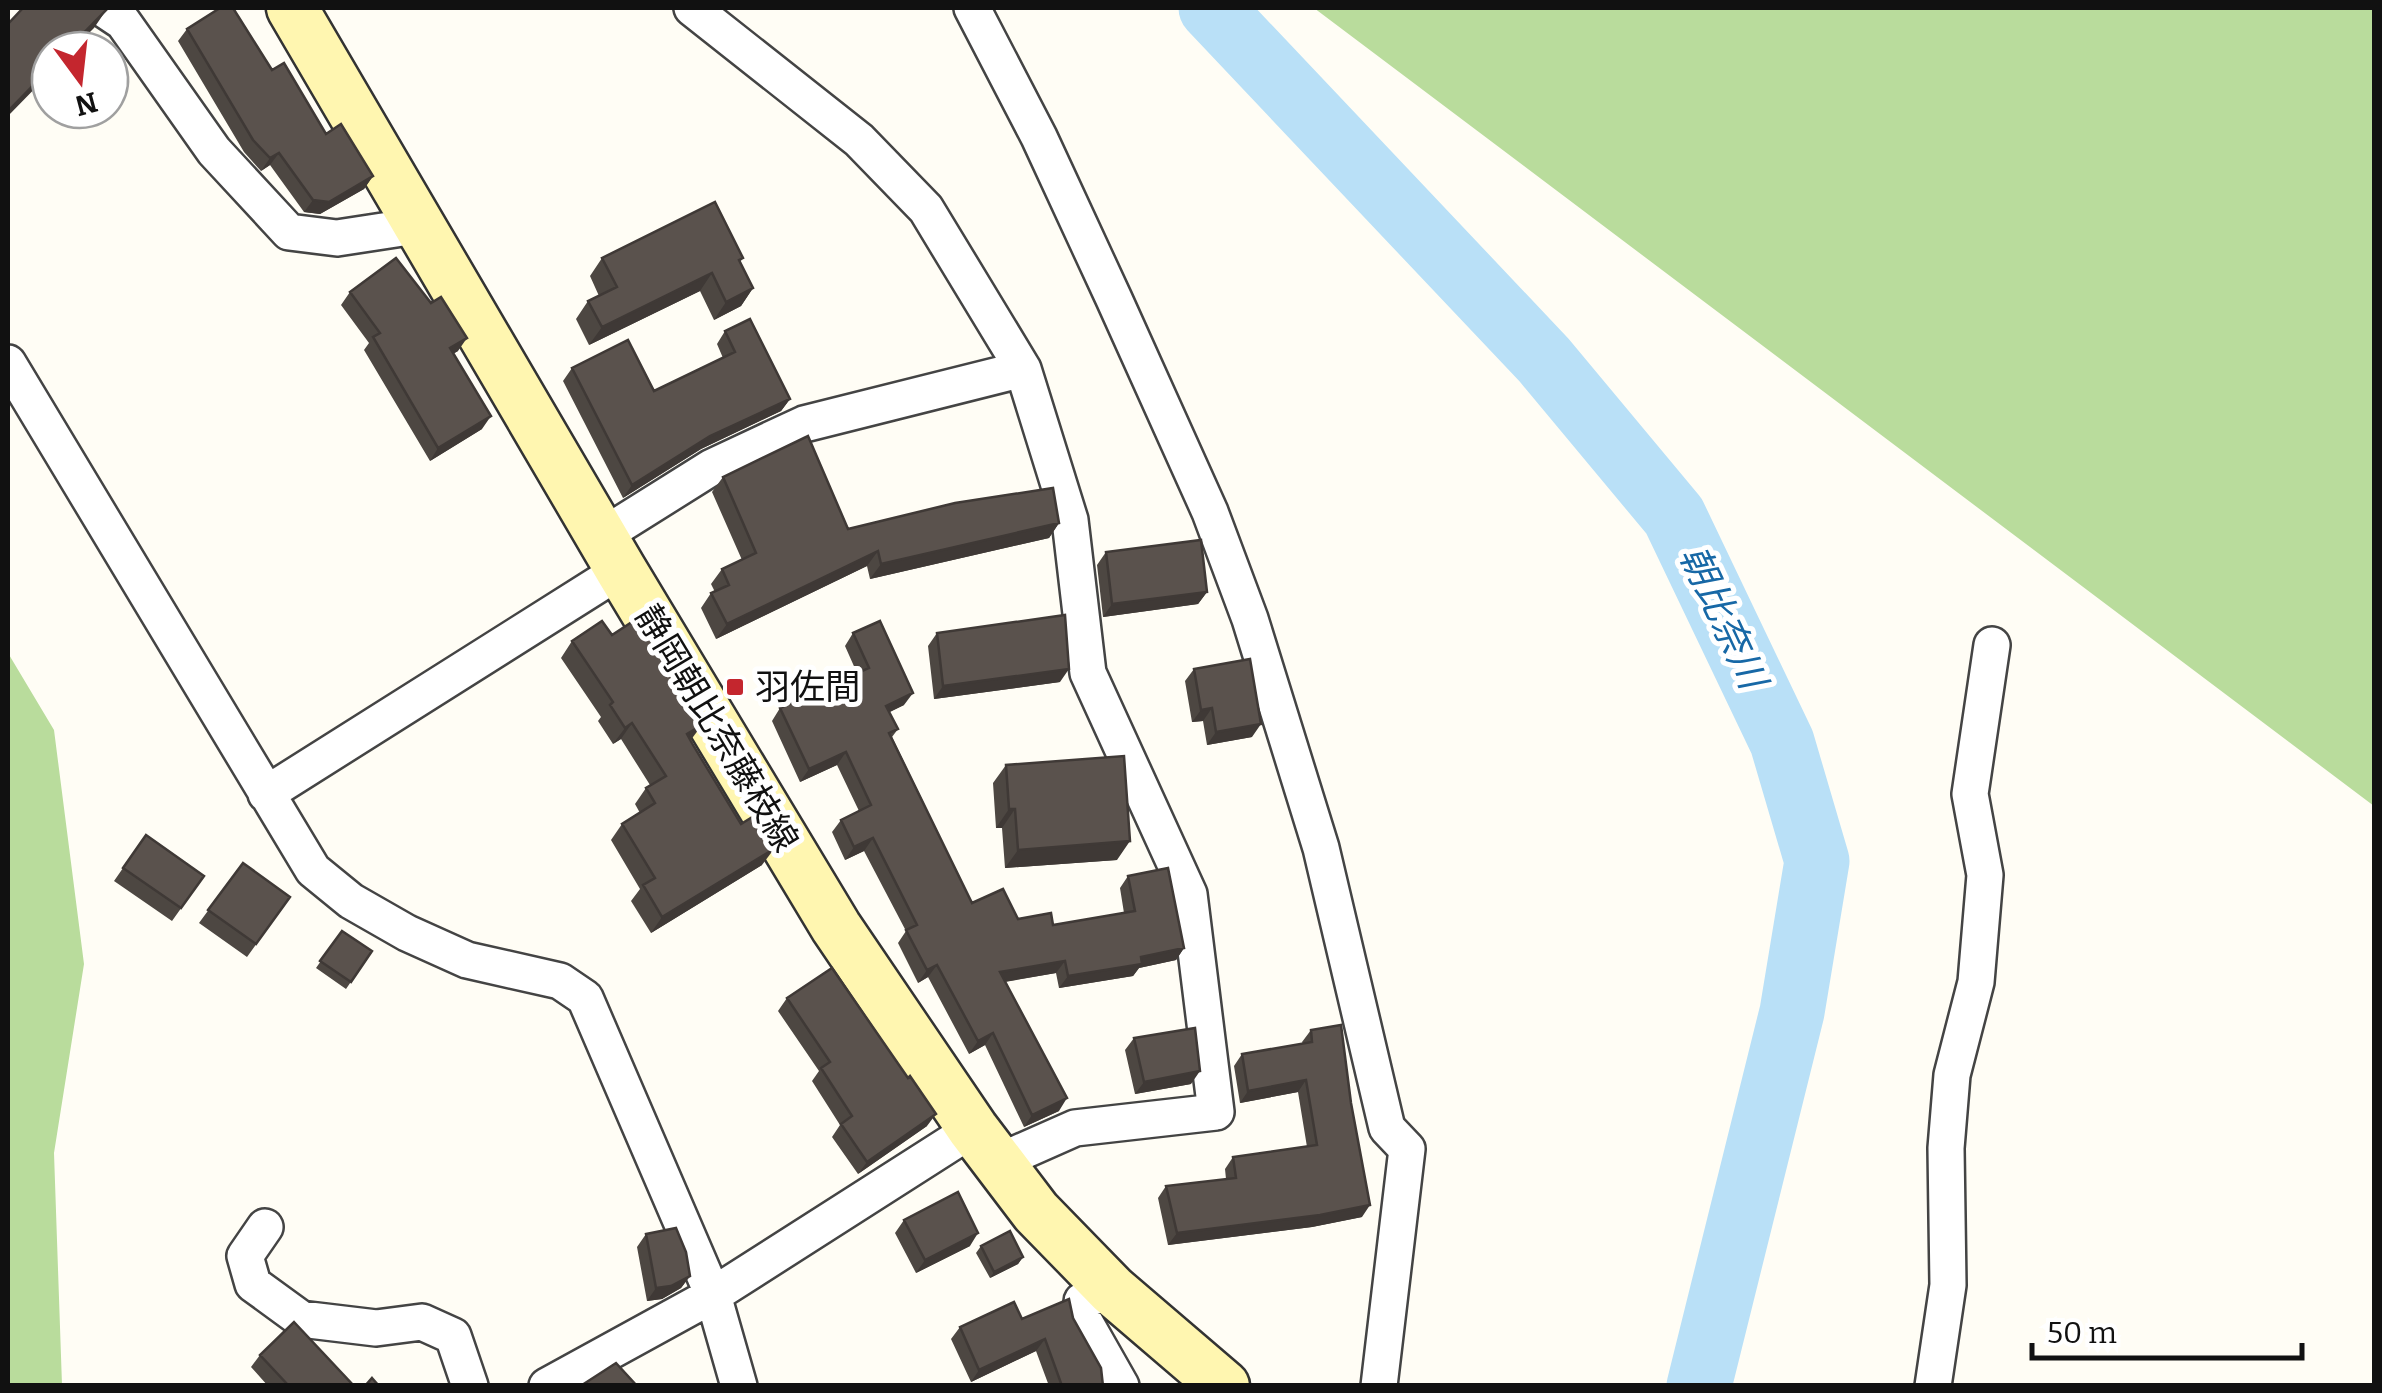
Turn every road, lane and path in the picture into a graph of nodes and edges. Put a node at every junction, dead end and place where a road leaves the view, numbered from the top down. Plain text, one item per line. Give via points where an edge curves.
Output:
1 (102, 8) edge
2 (292, 8) edge
3 (692, 8) edge
4 (972, 8) edge
5 (422, 225) junction
6 (8, 363) edge
7 (1023, 370) junction
8 (612, 553) junction
9 (1992, 644) dead end
10 (266, 794) junction
11 (985, 1146) junction
12 (266, 1227) dead end
13 (1112, 1290) junction
14 (714, 1294) junction
15 (1116, 1382) edge
16 (470, 1386) edge
17 (548, 1386) edge
18 (739, 1386) edge
19 (1224, 1386) edge
20 (1378, 1386) edge
21 (1933, 1386) edge

1 - 5 street via 123,22 214,151 289,232 337,238
2 - 5 main road, 静岡朝比奈藤枝線
3 - 7 street via 859,140 926,210
4 - 20 street via 1039,137 1210,512 1321,848 1387,1128 1408,1149
5 - 8 main road, 静岡朝比奈藤枝線
6 - 10 street
7 - 8 street via 804,424 712,467
7 - 11 street via 1070,520 1088,673 1189,894 1216,1112
8 - 10 street
8 - 11 main road, 静岡朝比奈藤枝線 via 836,927
9 - 21 street via 1970,794 1985,876 1976,982 1952,1075 1948,1285
10 - 14 street via 313,870 351,901 467,960 560,982 585,998
11 - 13 main road, 静岡朝比奈藤枝線 via 1036,1212
11 - 14 street
12 - 16 street via 245,1256 254,1284 301,1318 376,1328 422,1322 452,1336
13 - 15 street via 1082,1301 1083,1319
13 - 19 main road, 静岡朝比奈藤枝線
14 - 17 street
14 - 18 street

